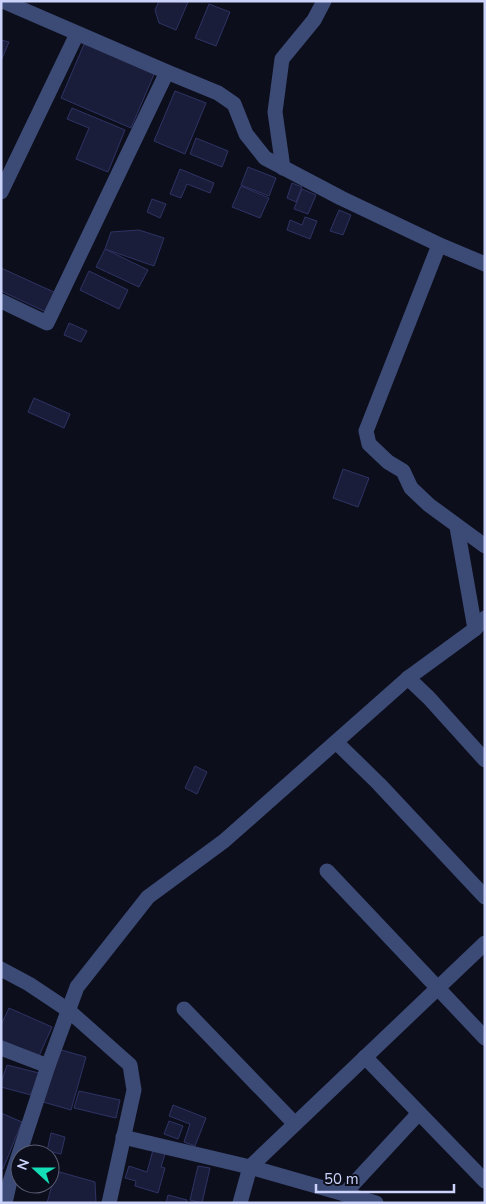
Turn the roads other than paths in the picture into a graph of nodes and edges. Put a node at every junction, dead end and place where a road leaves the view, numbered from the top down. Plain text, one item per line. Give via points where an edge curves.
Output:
1 (3, 1) edge
2 (324, 1) edge
3 (77, 34) junction
4 (167, 72) junction
5 (283, 168) junction
6 (1, 192) edge
7 (439, 245) junction
8 (485, 264) edge
9 (1, 301) edge
10 (485, 546) edge
11 (480, 624) edge
12 (408, 678) junction
13 (336, 742) junction
14 (485, 760) edge
15 (327, 871) dead end
16 (485, 898) edge
17 (485, 944) edge
18 (1, 969) edge
19 (438, 988) junction
20 (184, 1009) dead end
21 (68, 1010) junction
22 (485, 1038) edge
23 (1, 1048) edge
24 (365, 1057) junction
25 (48, 1066) junction
26 (419, 1113) junction
27 (295, 1124) junction
28 (123, 1137) junction
29 (250, 1167) junction
30 (485, 1182) edge
31 (5, 1184) edge
32 (344, 1194) junction
33 (4, 1203) edge
34 (109, 1203) edge
35 (240, 1203) edge
36 (376, 1203) edge

1 - 3 street
2 - 5 street via 314,20 282,59 275,112
3 - 4 street
3 - 6 street
4 - 5 street via 218,92 234,104 246,134 265,158
4 - 9 street via 47,323
5 - 7 street
7 - 8 street
7 - 10 street via 366,431 369,444 402,471 411,488 429,506
10 - 11 street via 457,527
11 - 12 street
12 - 13 street
12 - 14 street
13 - 16 street
13 - 21 street via 224,841 148,897 77,987
15 - 19 street
17 - 19 street
18 - 21 street
19 - 22 street
19 - 24 street
20 - 27 street
21 - 25 street
21 - 28 street via 130,1065 134,1090
23 - 25 street
24 - 26 street
24 - 27 street
25 - 31 street
26 - 30 street
26 - 32 street
27 - 29 street
28 - 29 street
28 - 34 street
29 - 32 street
29 - 35 street
31 - 33 street
32 - 36 street

